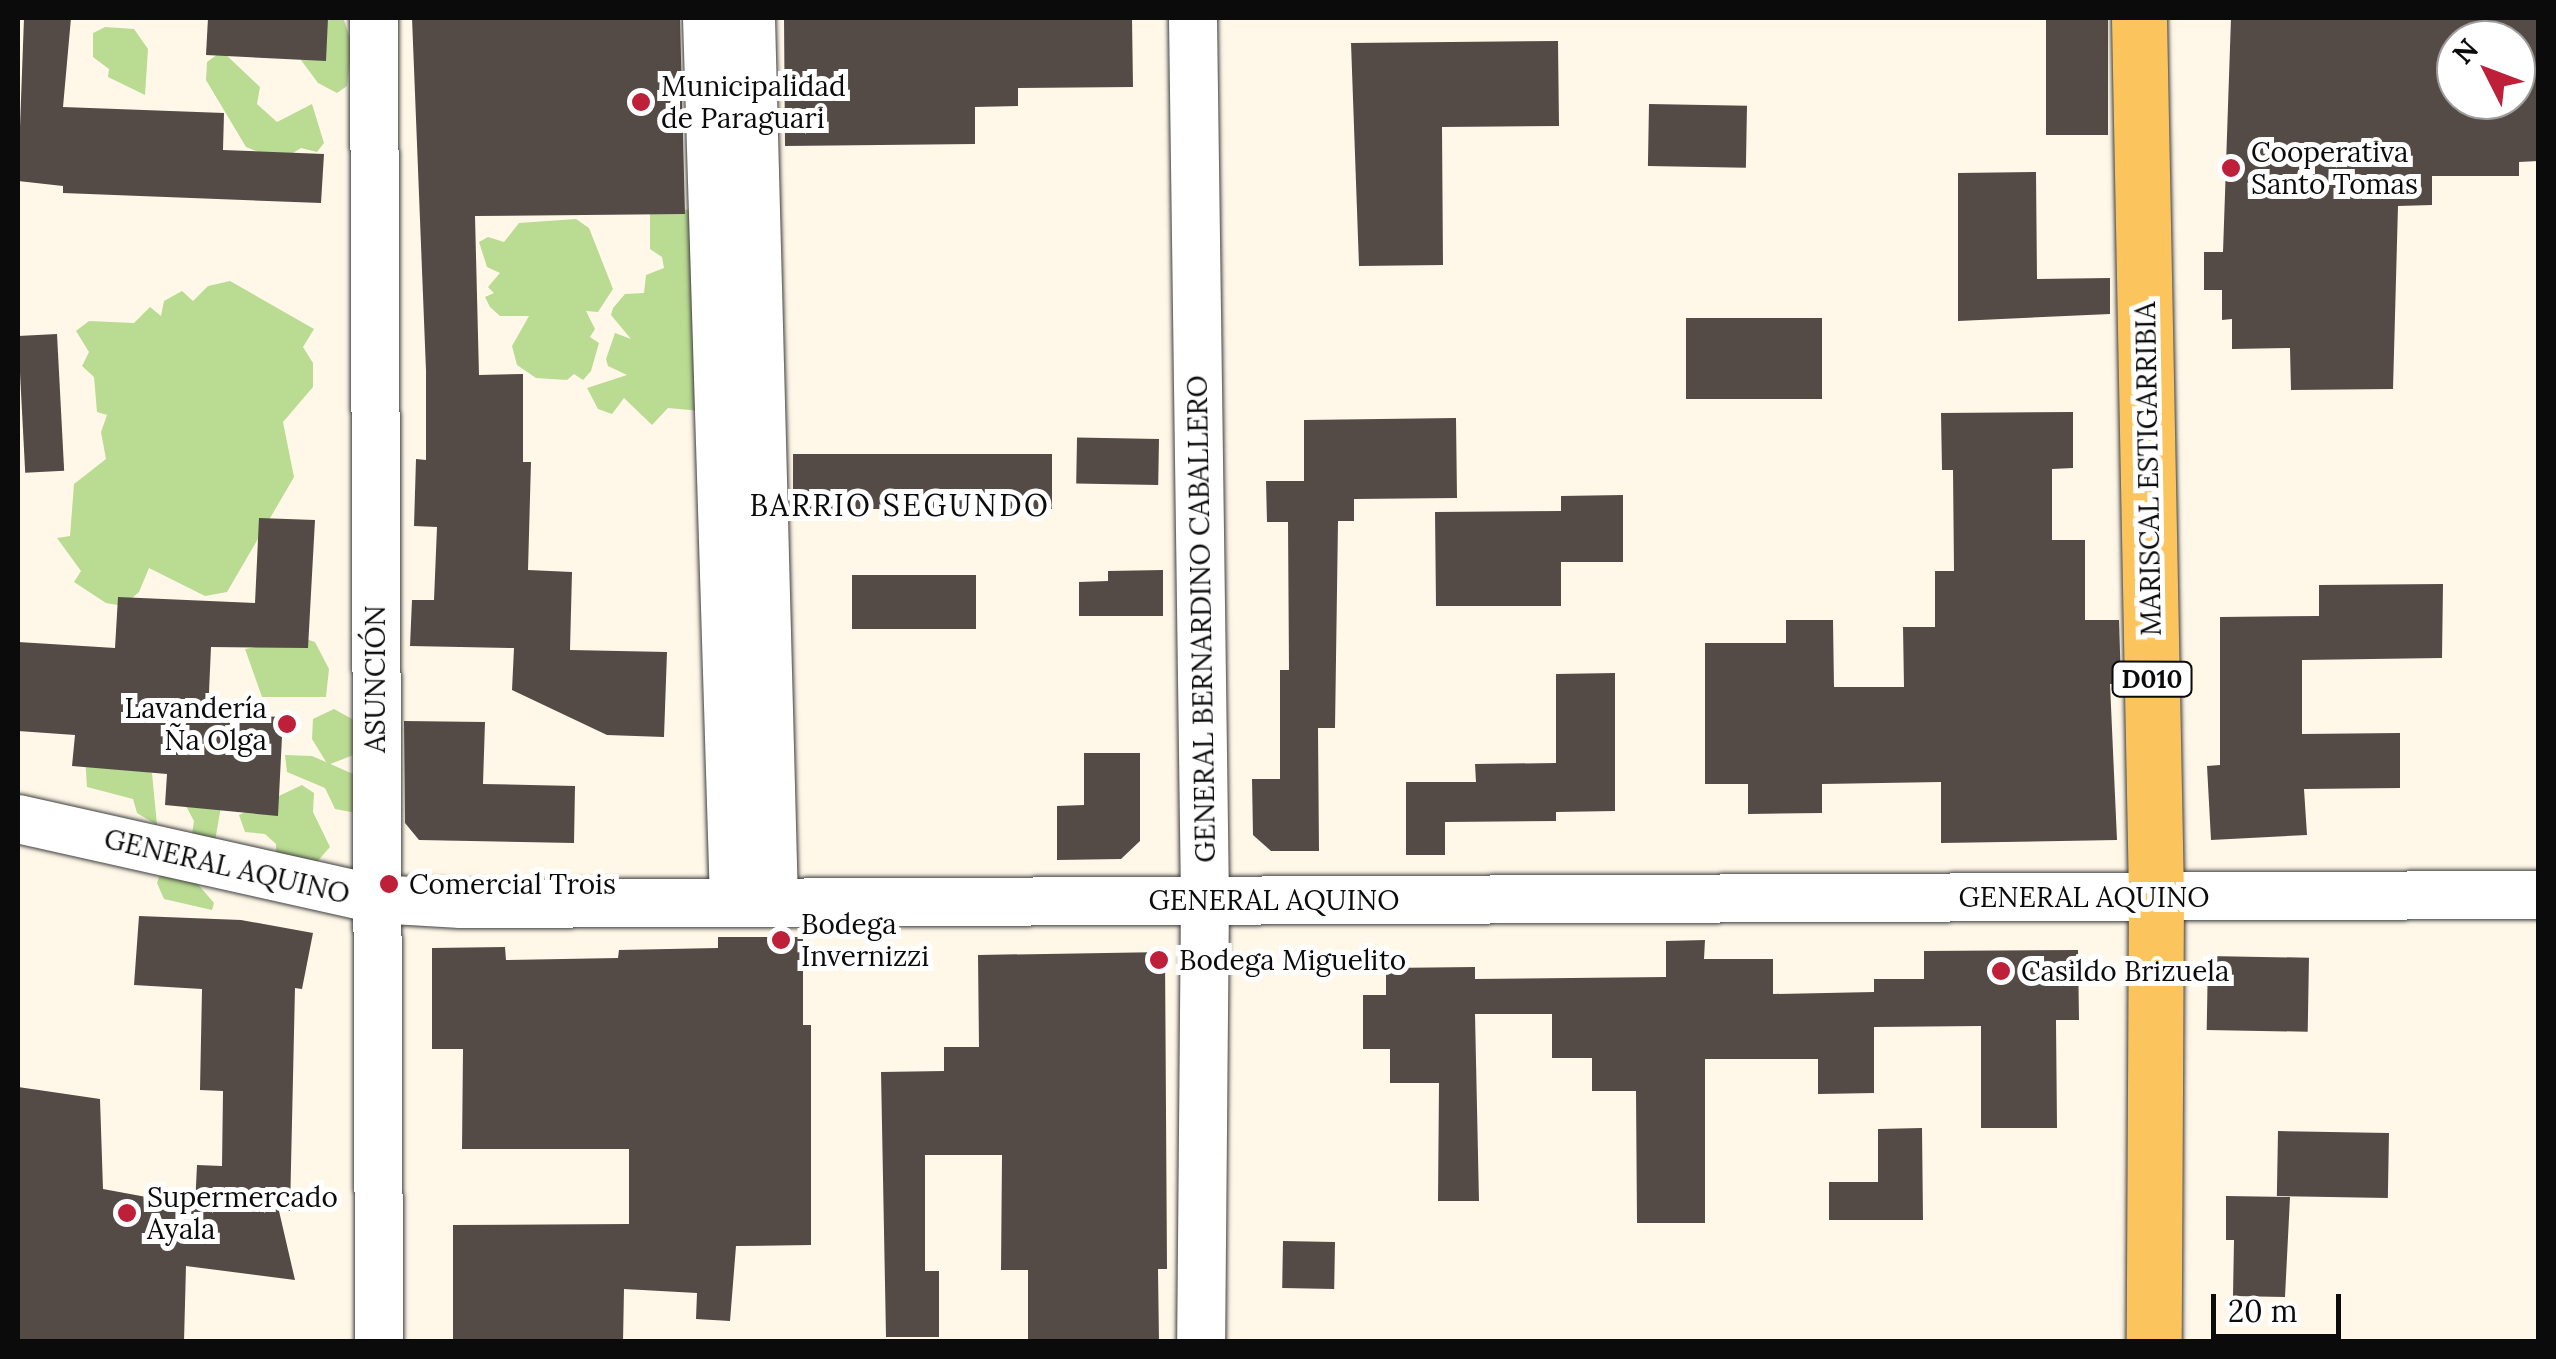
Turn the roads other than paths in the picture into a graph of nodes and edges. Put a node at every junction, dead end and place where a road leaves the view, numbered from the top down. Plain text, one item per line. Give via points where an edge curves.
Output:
1 (374, 18) edge
2 (707, 18) edge
3 (752, 18) edge
4 (1193, 18) edge
5 (2140, 18) edge
6 (18, 819) edge
7 (2538, 895) edge
8 (2156, 897) junction
9 (376, 899) junction
10 (1206, 900) junction
11 (754, 902) junction
12 (379, 1342) edge
13 (1201, 1342) edge
14 (2154, 1342) edge

1 - 9 street, ASUNCIÓN
2 - 11 street
3 - 11 street
4 - 10 street, GENERAL BERNARDINO CABALLERO
5 - 8 main road, MARISCAL ESTIGARRIBIA / D010
6 - 9 street, GENERAL AQUINO
7 - 8 street, GENERAL AQUINO
8 - 10 street, GENERAL AQUINO
8 - 14 main road, MARISCAL ESTIGARRIBIA / D010
9 - 11 street, GENERAL AQUINO
9 - 12 street, ASUNCIÓN
10 - 11 street, GENERAL AQUINO
10 - 13 street, GENERAL BERNARDINO CABALLERO

